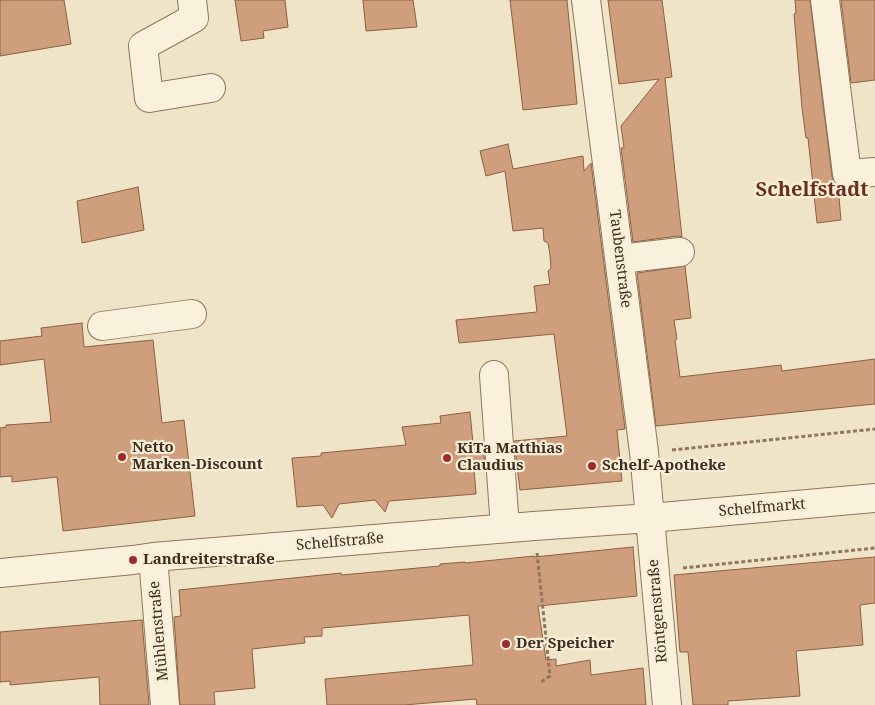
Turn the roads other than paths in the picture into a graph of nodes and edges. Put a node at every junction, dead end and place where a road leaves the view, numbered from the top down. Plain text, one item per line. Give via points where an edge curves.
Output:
1 (192, 0) edge
2 (586, 0) edge
3 (825, 0) edge
4 (211, 88) dead end
5 (875, 172) edge
6 (680, 252) dead end
7 (620, 259) junction
8 (192, 314) dead end
9 (102, 326) dead end
10 (494, 375) dead end
11 (875, 498) edge
12 (650, 518) junction
13 (505, 528) junction
14 (153, 557) junction
15 (0, 574) edge
16 (165, 705) edge
17 (667, 705) edge

1 - 4 street via 194,18 143,46 149,98
2 - 7 street, Taubenstraße
3 - 5 street via 847,174
6 - 7 street
7 - 12 street, Taubenstraße
8 - 9 street
10 - 13 street
11 - 12 street, Schelfmarkt
12 - 13 street, Schelfstraße
12 - 17 street, Röntgenstraße
13 - 14 street, Schelfstraße
14 - 15 street, Schelfstraße
14 - 16 street, Mühlenstraße

